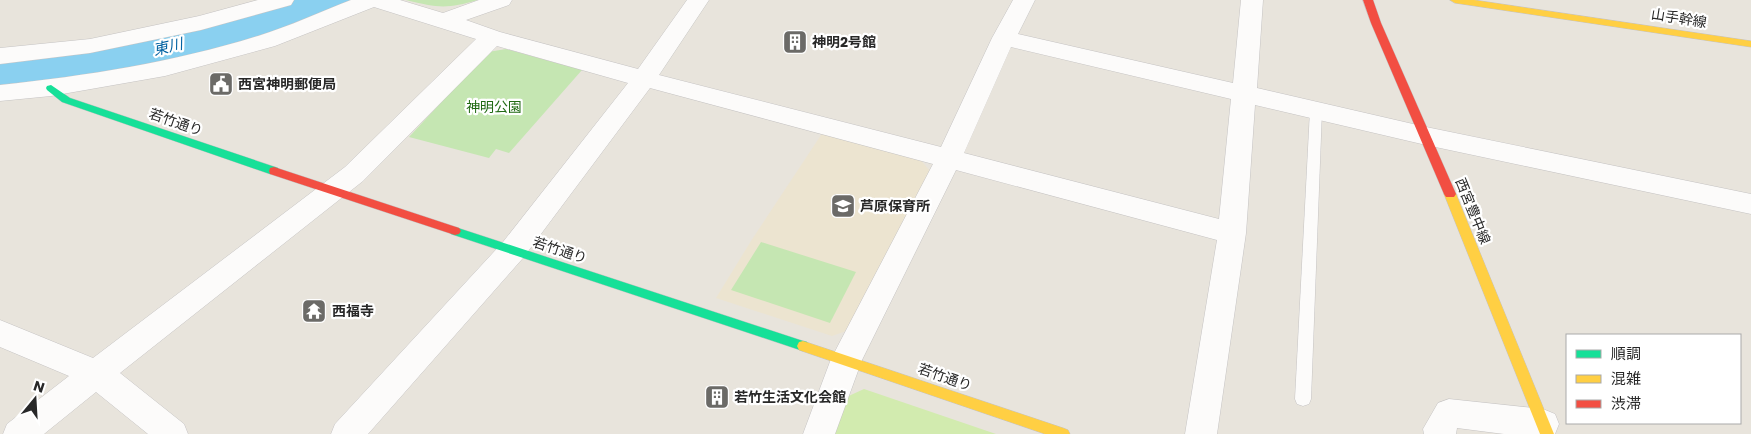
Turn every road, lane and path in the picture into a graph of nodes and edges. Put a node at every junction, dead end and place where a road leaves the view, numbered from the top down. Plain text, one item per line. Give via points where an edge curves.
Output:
1 (283, 0) edge
2 (371, 0) edge
3 (376, 0) edge
4 (501, 0) edge
5 (698, 0) edge
6 (1024, 0) edge
7 (1252, 0) edge
8 (1368, 0) edge
9 (1455, 0) edge
10 (444, 20) junction
11 (492, 37) junction
12 (1004, 38) junction
13 (1751, 44) edge
14 (0, 56) edge
15 (644, 79) junction
16 (51, 88) junction
17 (2, 89) edge
18 (1244, 93) junction
19 (1316, 110) junction
20 (1426, 136) junction
21 (949, 158) junction
22 (330, 191) junction
23 (1751, 204) edge
24 (1232, 233) junction
25 (513, 250) junction
26 (0, 333) edge
27 (847, 359) junction
28 (97, 374) junction
29 (1303, 399) dead end
30 (1545, 429) edge
31 (19, 434) edge
32 (172, 434) edge
33 (347, 434) edge
34 (819, 434) edge
35 (1063, 434) edge
36 (1201, 434) edge
37 (1440, 434) edge

1 - 14 street via 200,23 90,46
2 - 16 street via 266,42 165,68
3 - 10 street
4 - 10 street
5 - 15 street
6 - 12 street
7 - 18 street
8 - 20 street, 西宮豊中線
9 - 13 street, 山手幹線
10 - 11 street
11 - 15 street
11 - 22 street via 354,174
12 - 18 street
12 - 21 street
15 - 21 street
15 - 25 street
16 - 17 street
16 - 22 street, 若竹通り via 66,100
18 - 19 street
18 - 24 street
19 - 20 street
19 - 29 lane
20 - 23 street
20 - 30 street, 西宮豊中線
21 - 24 street
21 - 27 street
22 - 25 street, 若竹通り
22 - 28 street
24 - 36 street
25 - 27 street, 若竹通り
25 - 33 street
26 - 28 street
27 - 34 street
27 - 35 street, 若竹通り
28 - 31 street
28 - 32 street
30 - 37 street via 1449,413 1439,429

